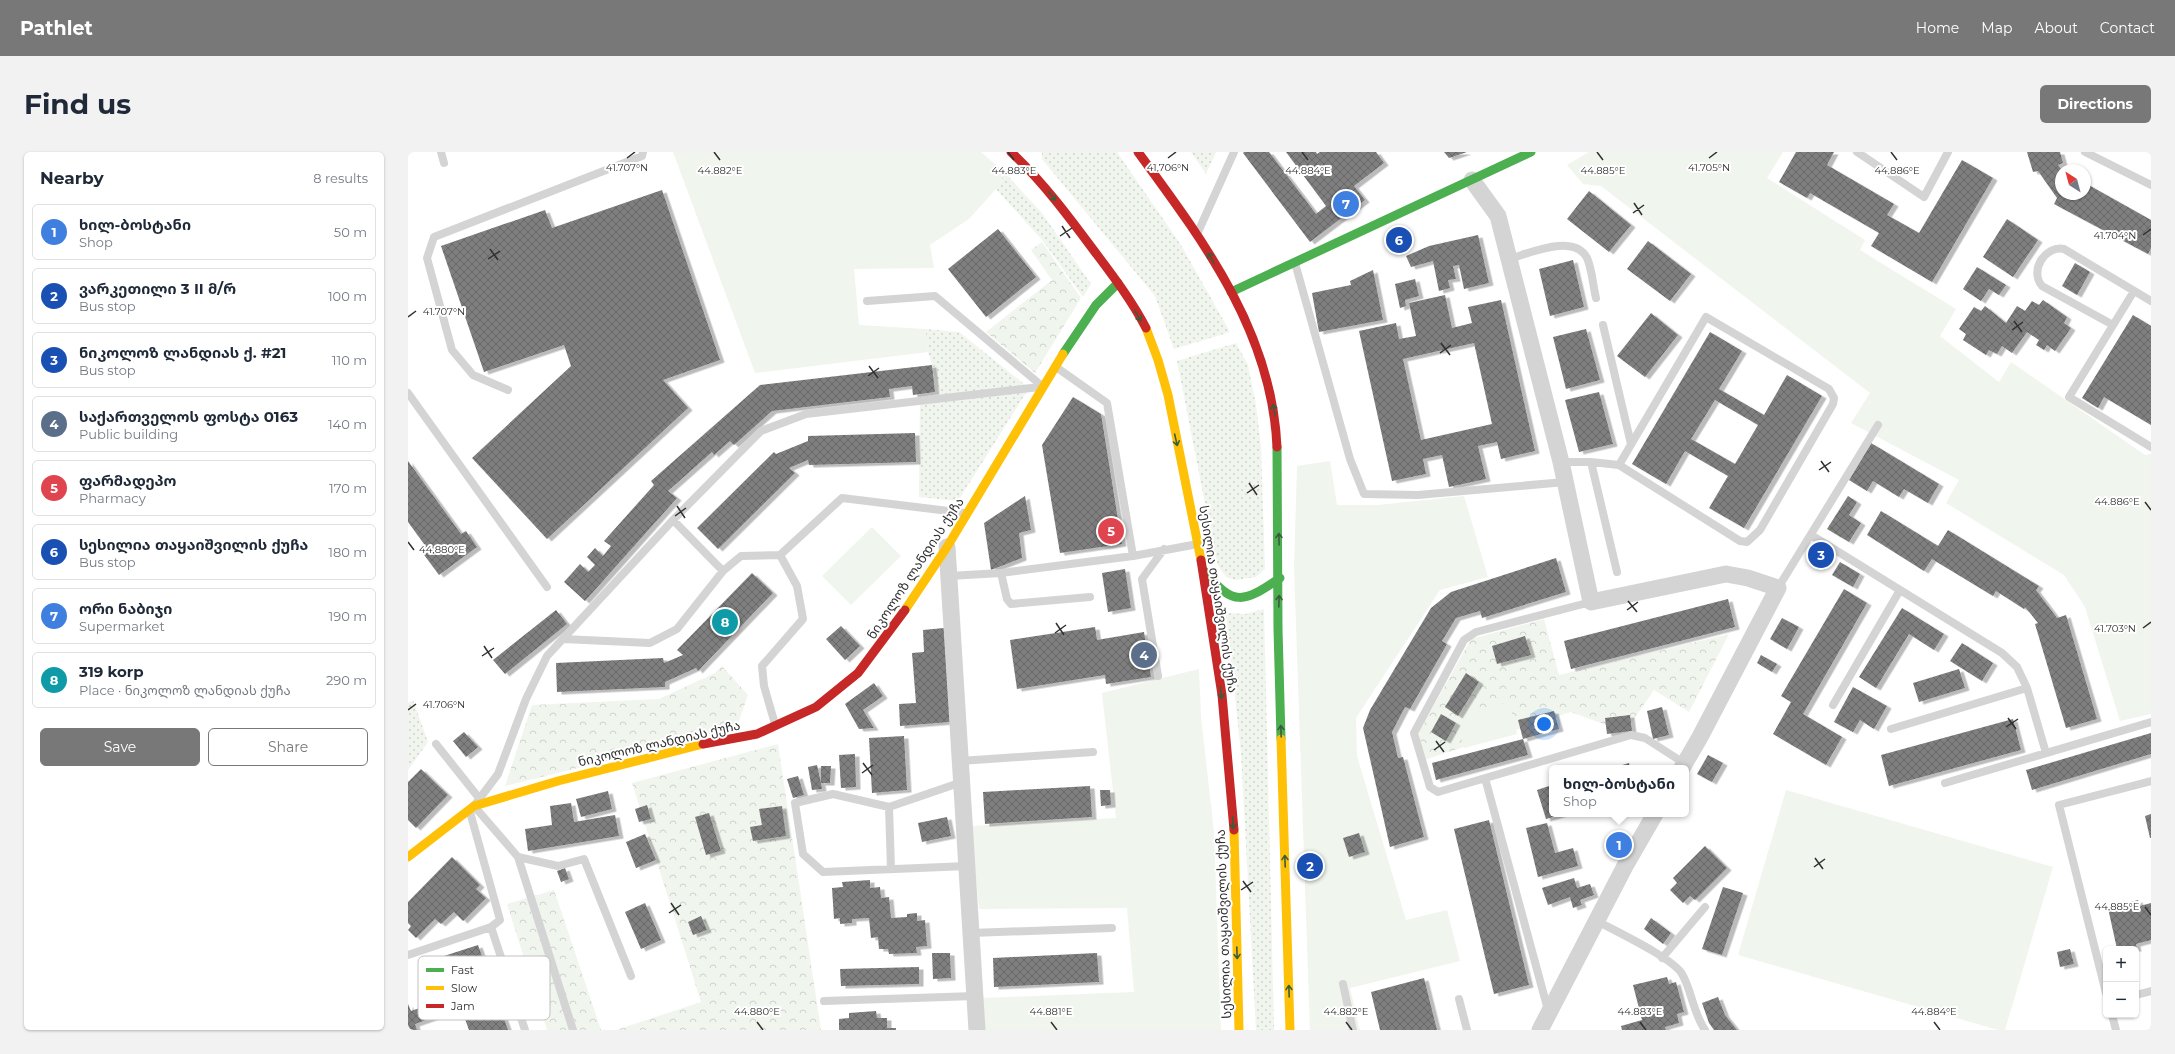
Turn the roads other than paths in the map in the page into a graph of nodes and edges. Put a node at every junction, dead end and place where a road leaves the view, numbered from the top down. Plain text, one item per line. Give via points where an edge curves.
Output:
1 (441, 152) edge
2 (643, 152) edge
3 (1011, 152) edge
4 (1027, 152) edge
5 (1138, 152) edge
6 (1234, 152) edge
7 (1531, 152) edge
8 (1858, 152) edge
9 (1948, 152) edge
10 (2085, 152) edge
11 (444, 163) dead end
12 (1027, 166) junction
13 (1472, 180) junction
14 (2151, 186) edge
15 (1196, 235) junction
16 (1509, 259) junction
17 (1295, 260) junction
18 (1118, 283) junction
19 (2134, 291) junction
20 (1231, 292) junction
21 (1596, 298) dead end
22 (867, 300) dead end
23 (2151, 301) edge
24 (2113, 325) junction
25 (1603, 326) dead end
26 (1055, 366) junction
27 (1043, 387) junction
28 (508, 390) dead end
29 (408, 393) edge
30 (1878, 425) dead end
31 (1631, 444) junction
32 (2151, 447) edge
33 (1561, 462) junction
34 (1591, 462) junction
35 (1619, 465) junction
36 (1565, 482) junction
37 (967, 513) junction
38 (673, 520) junction
39 (1811, 535) junction
40 (1199, 543) junction
41 (947, 547) junction
42 (1164, 549) junction
43 (780, 555) junction
44 (1133, 556) junction
45 (723, 571) junction
46 (1204, 572) junction
47 (1617, 572) dead end
48 (1001, 573) junction
49 (949, 576) junction
50 (1280, 578) junction
51 (547, 587) dead end
52 (1778, 588) junction
53 (1900, 590) junction
54 (1090, 597) dead end
55 (1591, 602) junction
56 (563, 639) junction
57 (1158, 676) dead end
58 (2026, 688) junction
59 (1833, 705) dead end
60 (2151, 722) edge
61 (776, 725) junction
62 (1891, 729) dead end
63 (436, 744) dead end
64 (1093, 752) dead end
65 (2046, 752) junction
66 (960, 761) junction
67 (1682, 765) edge
68 (1684, 765) edge
69 (1485, 778) junction
70 (2151, 781) edge
71 (962, 782) junction
72 (1945, 783) dead end
73 (479, 798) junction
74 (888, 807) junction
75 (472, 808) junction
76 (1653, 817) edge
77 (408, 857) edge
78 (518, 857) junction
79 (967, 866) junction
80 (891, 869) junction
81 (1705, 907) dead end
82 (1597, 921) junction
83 (491, 927) junction
84 (1112, 928) dead end
85 (971, 932) junction
86 (408, 955) edge
87 (501, 956) edge
88 (549, 956) edge
89 (550, 958) edge
90 (1662, 958) junction
91 (631, 976) dead end
92 (2103, 982) edge
93 (1343, 984) dead end
94 (2151, 991) edge
95 (2139, 994) edge
96 (975, 996) junction
97 (1459, 999) dead end
98 (824, 1001) dead end
99 (1549, 1014) junction
100 (2113, 1018) edge
101 (522, 1020) edge
102 (525, 1030) edge
103 (573, 1030) edge
104 (976, 1030) edge
105 (1239, 1030) edge
106 (1290, 1030) edge
107 (1354, 1030) edge
108 (1467, 1030) edge
109 (1540, 1030) edge
110 (1705, 1030) edge
111 (2116, 1030) edge

1 - 11 lane
2 - 28 lane via 642,156 434,237 427,258 452,350 473,375
3 - 12 main road, სესილია თაყაიშვილის ქუჩა
4 - 12 main road
5 - 15 main road
6 - 15 lane
7 - 13 main road
8 - 9 lane via 1924,197
10 - 14 lane
12 -> 18 main road, სესილია თაყაიშვილის ქუჩა via 1065,211
13 - 16 street via 1498,216
13 - 17 main road
20 -> 15 main road
16 - 21 lane via 1565,244 1578,248 1587,258
16 - 33 street
17 - 20 main road
17 - 36 lane via 1350,459 1364,494 1418,495
18 - 26 main road, ნიკოლოზ ლანდიას ქუჩა via 1096,305
18 -> 40 main road, სესილია თაყაიშვილის ქუჩა via 1145,327 1159,360
19 - 23 lane
19 - 24 lane
19 - 24 lane via 2064,249 2058,248 2046,253 2037,270 2042,286
50 -> 20 main road via 1276,416 1262,357 1252,330
22 - 27 lane via 935,296
24 - 32 lane via 2069,397
25 - 31 lane
26 - 27 main road, ნიკოლოზ ლანდიას ქუჩა
26 - 44 lane via 1107,403
27 - 37 main road, ნიკოლოზ ლანდიას ქუჩა
27 - 38 lane via 806,414 761,431
29 - 51 lane
30 - 39 lane
31 - 35 lane
31 - 35 lane via 1706,317 1829,389 1834,398 1833,404 1760,530 1747,542 1740,541
33 - 34 lane
33 - 36 street
34 - 35 lane
34 - 47 lane
36 - 55 street
37 - 41 main road, ნიკოლოზ ლანდიას ქუჩა
37 - 43 lane via 842,498
38 - 45 lane
38 - 56 lane
39 - 52 lane
39 - 53 lane
40 - 42 lane
40 - 46 main road, სესილია თაყაიშვილის ქუჩა
41 - 49 street
41 - 61 main road, ნიკოლოზ ლანდიას ქუჩა via 892,630 858,673 816,707
42 - 44 lane
42 - 57 lane via 1142,579
43 - 45 lane via 741,556
43 - 61 lane via 797,586 803,619 762,666 764,686
44 - 48 lane
45 - 56 lane via 676,628 650,643
46 - 50 main road via 1218,590 1228,597 1236,598 1255,594
46 -> 105 main road, სესილია თაყაიშვილის ქუჩა via 1230,771
48 - 49 lane
48 - 54 lane via 1007,599 1011,604
49 - 66 street
106 -> 50 main road via 1278,629
52 - 55 street via 1726,574
52 - 68 street
53 - 58 lane via 2002,654 2016,667
53 - 59 lane
55 - 69 lane via 1476,632 1464,640 1416,727 1414,738 1433,790 1438,792
56 - 73 lane via 547,656 526,700 498,774
58 - 62 lane
58 - 65 lane
60 - 65 lane
61 - 75 main road, ნიკოლოზ ლანდიას ქუჩა via 757,734 679,749 558,781
63 - 73 lane
64 - 66 lane
65 - 72 lane
66 - 71 street
67 - 69 lane via 1645,738 1631,735
69 - 99 lane
70 - 92 lane via 2059,805
71 - 74 lane
71 - 79 street
73 - 75 lane
74 - 80 lane
74 - 80 lane via 833,794 795,803 803,854 823,872
75 - 77 main road, ნიკოლოზ ლანდიას ქუჩა
75 - 78 lane
75 - 83 lane via 500,913 500,920
76 - 82 street
78 - 88 lane
78 - 91 lane via 558,866 584,859
79 - 80 lane
79 - 85 street
81 - 90 lane
82 - 90 lane
82 - 99 street
83 - 86 lane
83 - 87 lane
84 - 85 lane
85 - 96 street
89 - 103 lane
90 - 110 lane via 1675,965 1681,972
93 - 107 lane
94 - 95 lane
96 - 98 lane
96 - 104 street
97 - 108 lane
99 - 109 street
100 - 111 lane
101 - 102 lane

